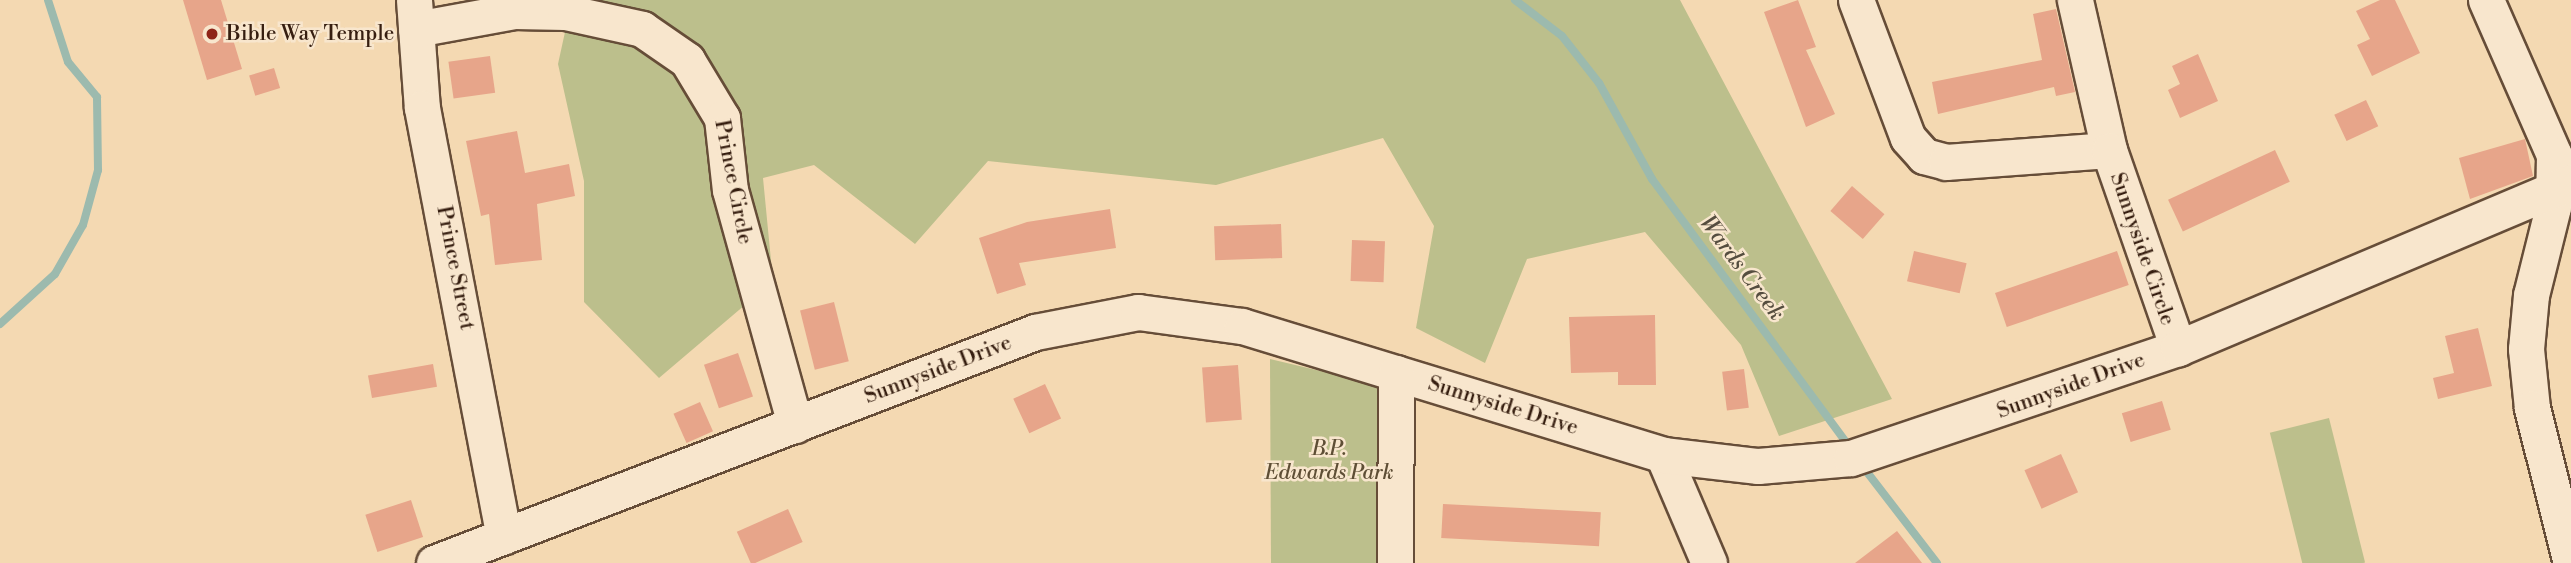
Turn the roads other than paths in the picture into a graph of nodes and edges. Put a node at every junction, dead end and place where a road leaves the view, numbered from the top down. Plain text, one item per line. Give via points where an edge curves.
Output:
1 (1856, 0) edge
2 (2075, 0) edge
3 (2486, 0) edge
4 (415, 15) edge
5 (2109, 150) junction
6 (2563, 185) edge
7 (2178, 348) junction
8 (1396, 373) junction
9 (795, 425) junction
10 (1663, 455) junction
11 (504, 536) junction
12 (434, 563) edge
13 (1395, 563) edge
14 (1709, 563) edge
15 (2571, 563) edge

1 - 5 street, Sunnyside Circle via 1883,81 1908,138 1924,156 1947,162
2 - 5 street, Sunnyside Circle
3 - 6 street via 2545,124
4 - 9 street, Prince Circle via 565,12 642,29 687,60 722,118 730,190
4 - 11 street, Prince Street via 422,108
5 - 7 street, Sunnyside Circle
6 - 7 street, Sunnyside Drive
6 - 15 street via 2531,295 2526,349 2532,408
7 - 10 street, Sunnyside Drive via 1867,453 1758,466
8 - 9 street, Sunnyside Drive via 1242,326 1138,312 1035,332
8 - 10 street, Sunnyside Drive
8 - 13 street
9 - 11 street, Sunnyside Drive
10 - 14 street
11 - 12 street, Sunnyside Drive

